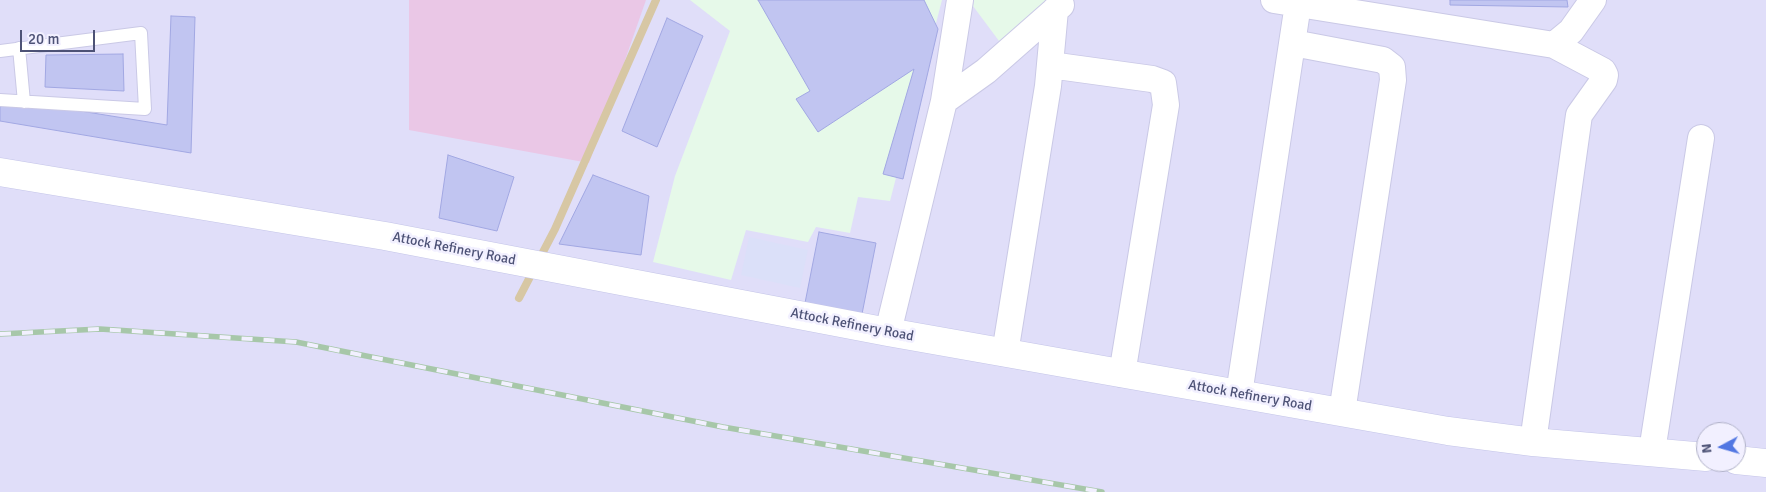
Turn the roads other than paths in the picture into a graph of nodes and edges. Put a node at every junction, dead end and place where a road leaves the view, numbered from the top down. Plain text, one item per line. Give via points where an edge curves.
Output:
1 (960, 0) edge
2 (1593, 0) edge
3 (1286, 2) edge
4 (1061, 5) edge
5 (1293, 43) junction
6 (1554, 45) junction
7 (19, 48) junction
8 (0, 51) edge
9 (1050, 65) junction
10 (0, 100) edge
11 (944, 101) junction
12 (24, 102) junction
13 (1701, 138) dead end
14 (0, 172) edge
15 (888, 332) junction
16 (1005, 353) junction
17 (1122, 374) junction
18 (1239, 394) junction
19 (1342, 412) junction
20 (1533, 442) junction
21 (1652, 451) junction
22 (1696, 456) edge
23 (1746, 461) edge
24 (1766, 463) edge

1 - 11 street
2 - 6 street via 1571,31
3 - 5 street
3 - 6 street
4 - 9 street
4 - 11 street via 986,71
5 - 18 street
5 - 19 street via 1383,60 1392,67 1394,80
6 - 20 street via 1603,71 1605,76 1579,115
7 - 8 lane
7 - 12 lane
7 - 12 lane via 141,33 145,109
9 - 16 street
9 - 17 street via 1163,83 1166,105
10 - 12 lane
11 - 15 street
13 - 21 street
14 - 15 street, Attock Refinery Road via 386,236
15 - 16 street, Attock Refinery Road
16 - 17 street, Attock Refinery Road
17 - 18 street, Attock Refinery Road
18 - 19 street, Attock Refinery Road
19 - 20 street, Attock Refinery Road
20 - 21 street, Attock Refinery Road
21 - 22 street, Attock Refinery Road
23 - 24 street

